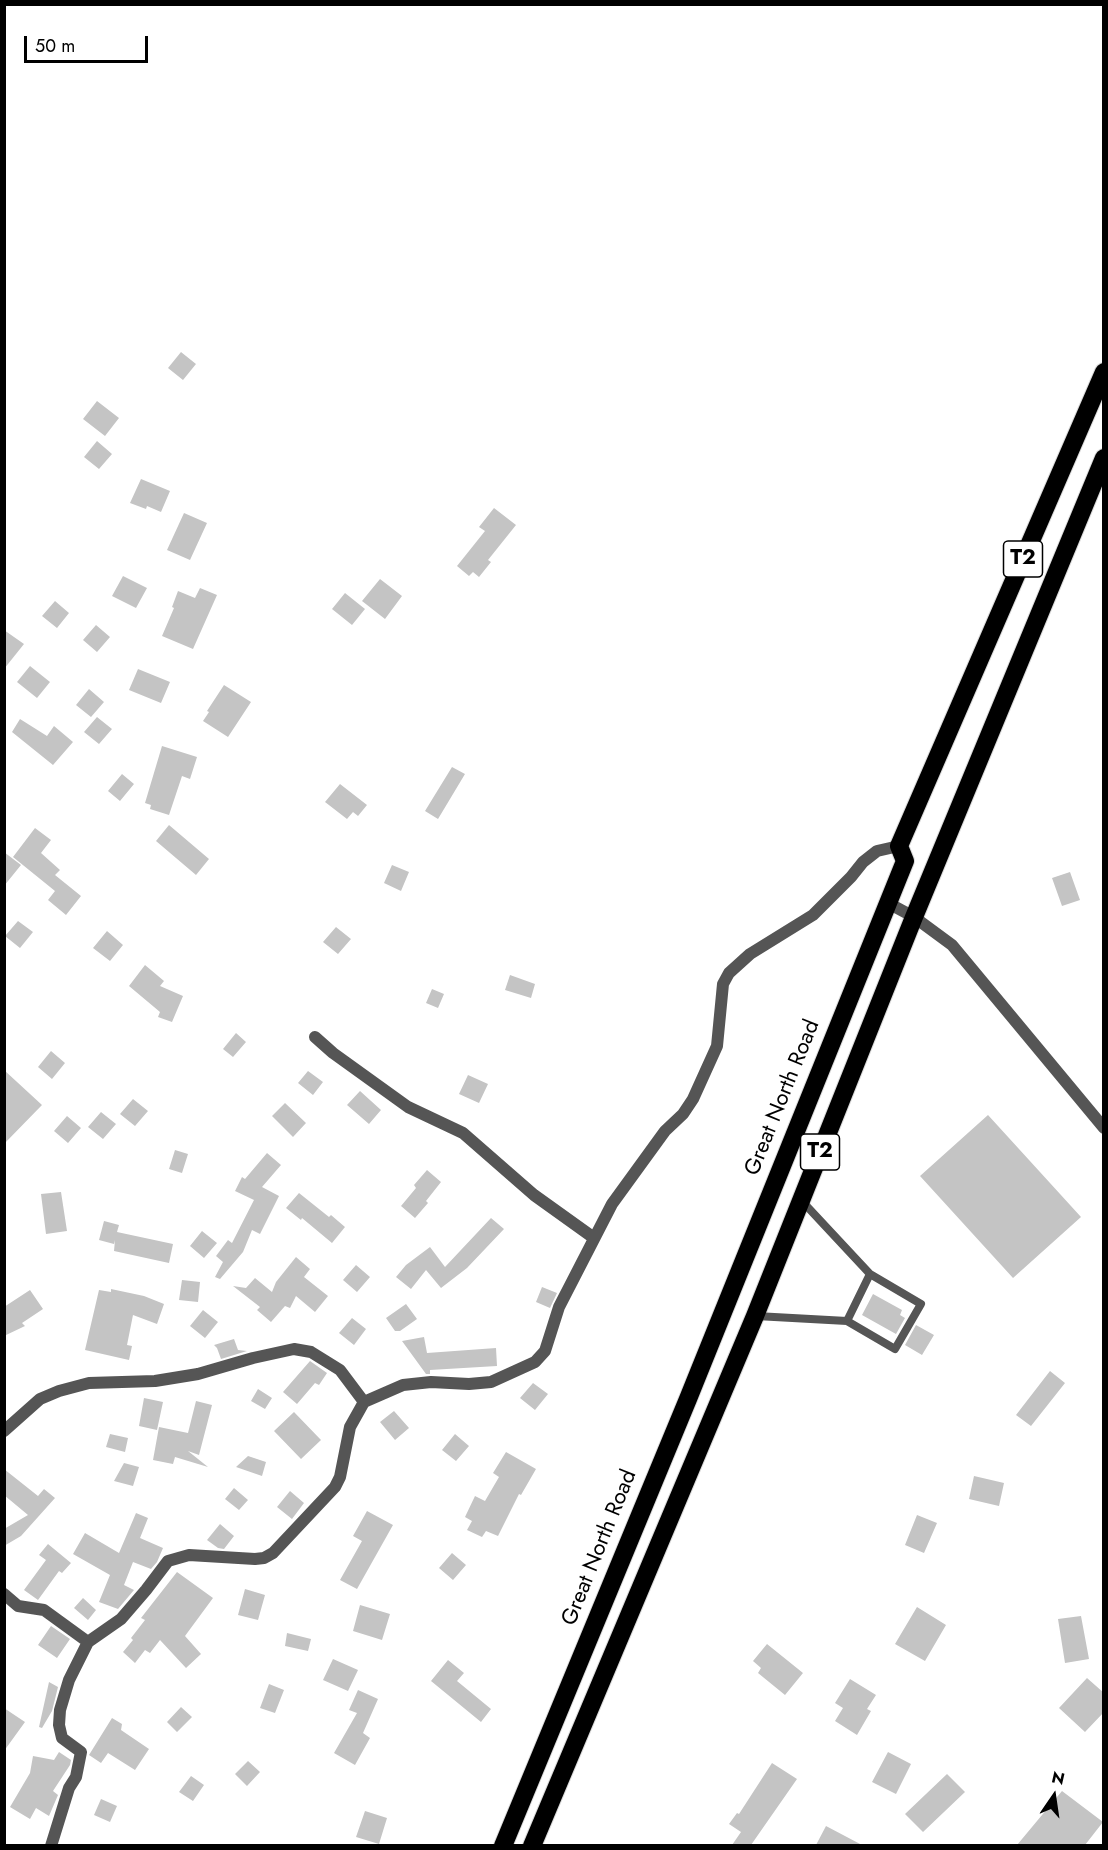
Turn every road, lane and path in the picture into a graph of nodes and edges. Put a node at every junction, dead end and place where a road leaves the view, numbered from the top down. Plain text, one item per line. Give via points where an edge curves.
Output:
1 (1104, 372) edge
2 (1104, 458) edge
3 (899, 846) junction
4 (888, 903) junction
5 (914, 917) junction
6 (315, 1037) dead end
7 (1104, 1128) edge
8 (801, 1199) junction
9 (594, 1238) junction
10 (870, 1274) junction
11 (755, 1316) junction
12 (847, 1321) junction
13 (364, 1402) junction
14 (4, 1431) edge
15 (4, 1594) edge
16 (88, 1642) junction
17 (51, 1845) edge
18 (503, 1845) edge
19 (532, 1845) edge

1 - 3 highway, Great North Road / T2
2 - 5 highway, T2
3 - 4 highway, Great North Road / T2 via 905,861
3 - 9 street via 877,851 862,862 813,915 750,954 729,973 723,984 717,1046 693,1099 632,1174
4 - 5 street
4 - 18 highway, Great North Road / T2
5 - 7 street via 952,945
5 - 8 highway, T2
6 - 9 street via 408,1107 463,1133 534,1195
8 - 10 lane
8 - 11 highway, T2
9 - 13 street via 559,1307 545,1351 535,1362 491,1382 403,1385
10 - 12 lane
10 - 12 lane via 921,1304 895,1349
11 - 12 lane
11 - 19 highway, T2
13 - 14 street via 339,1370 311,1352 294,1349 187,1376 89,1383 59,1391 40,1399
13 - 16 street via 350,1427 335,1487 273,1553 255,1559 189,1555 168,1561 121,1619
15 - 16 street via 18,1606 44,1610
16 - 17 street via 69,1680 60,1710 62,1738 81,1752

